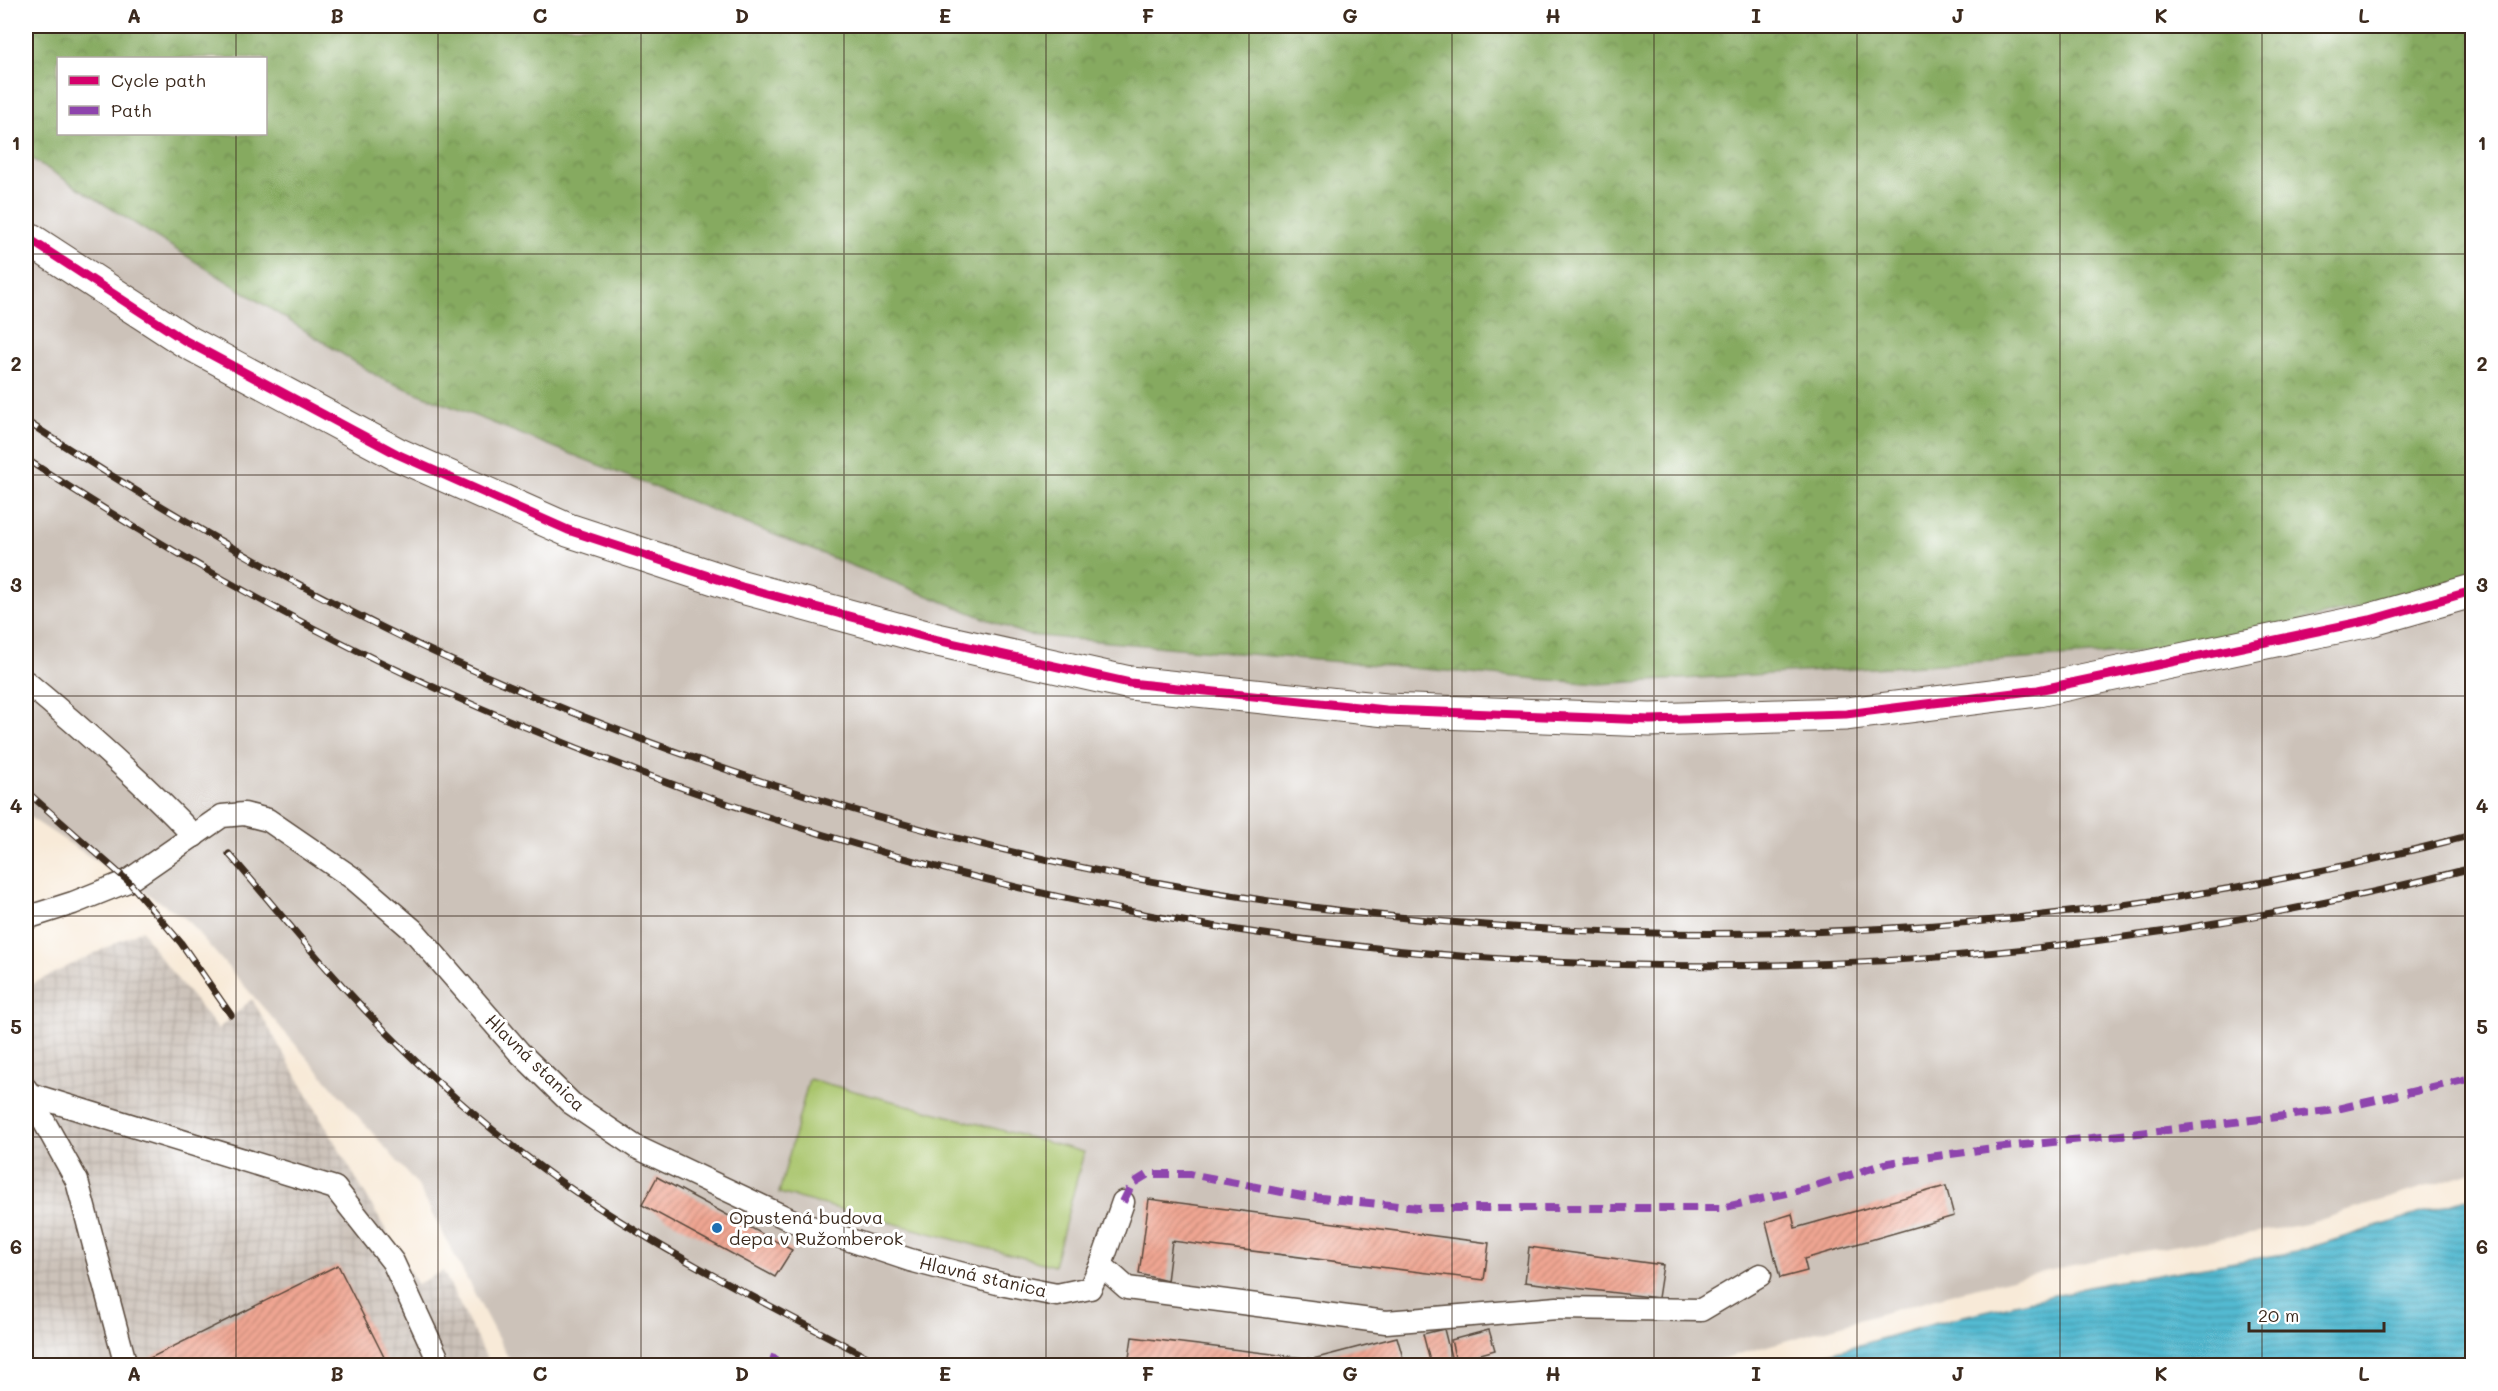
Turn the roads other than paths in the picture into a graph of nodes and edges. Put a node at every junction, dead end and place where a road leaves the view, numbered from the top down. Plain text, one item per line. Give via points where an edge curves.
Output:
1 (26, 237) edge
2 (2472, 591) edge
3 (26, 682) edge
4 (194, 836) junction
5 (26, 918) edge
6 (27, 1091) edge
7 (1123, 1202) dead end
8 (1101, 1265) junction
9 (1760, 1275) dead end
10 (126, 1365) edge
11 (441, 1365) edge

1 - 2 street via 184,340 397,454 568,530 742,587 933,639 1130,683 1386,711 1650,720 1846,714 2038,690 2370,620
3 - 4 lane via 152,791
4 - 5 lane, Hlavná stanica via 128,881
4 - 8 lane, Hlavná stanica via 222,816 244,814 268,820 354,879 413,930 519,1052 571,1103 636,1148 793,1221 910,1260 1005,1285 1057,1295 1089,1288
6 - 10 lane via 78,1181
6 - 11 lane via 335,1188 393,1262
7 - 8 lane, Hlavná stanica
8 - 9 lane via 1127,1288 1386,1322 1557,1308 1701,1310

